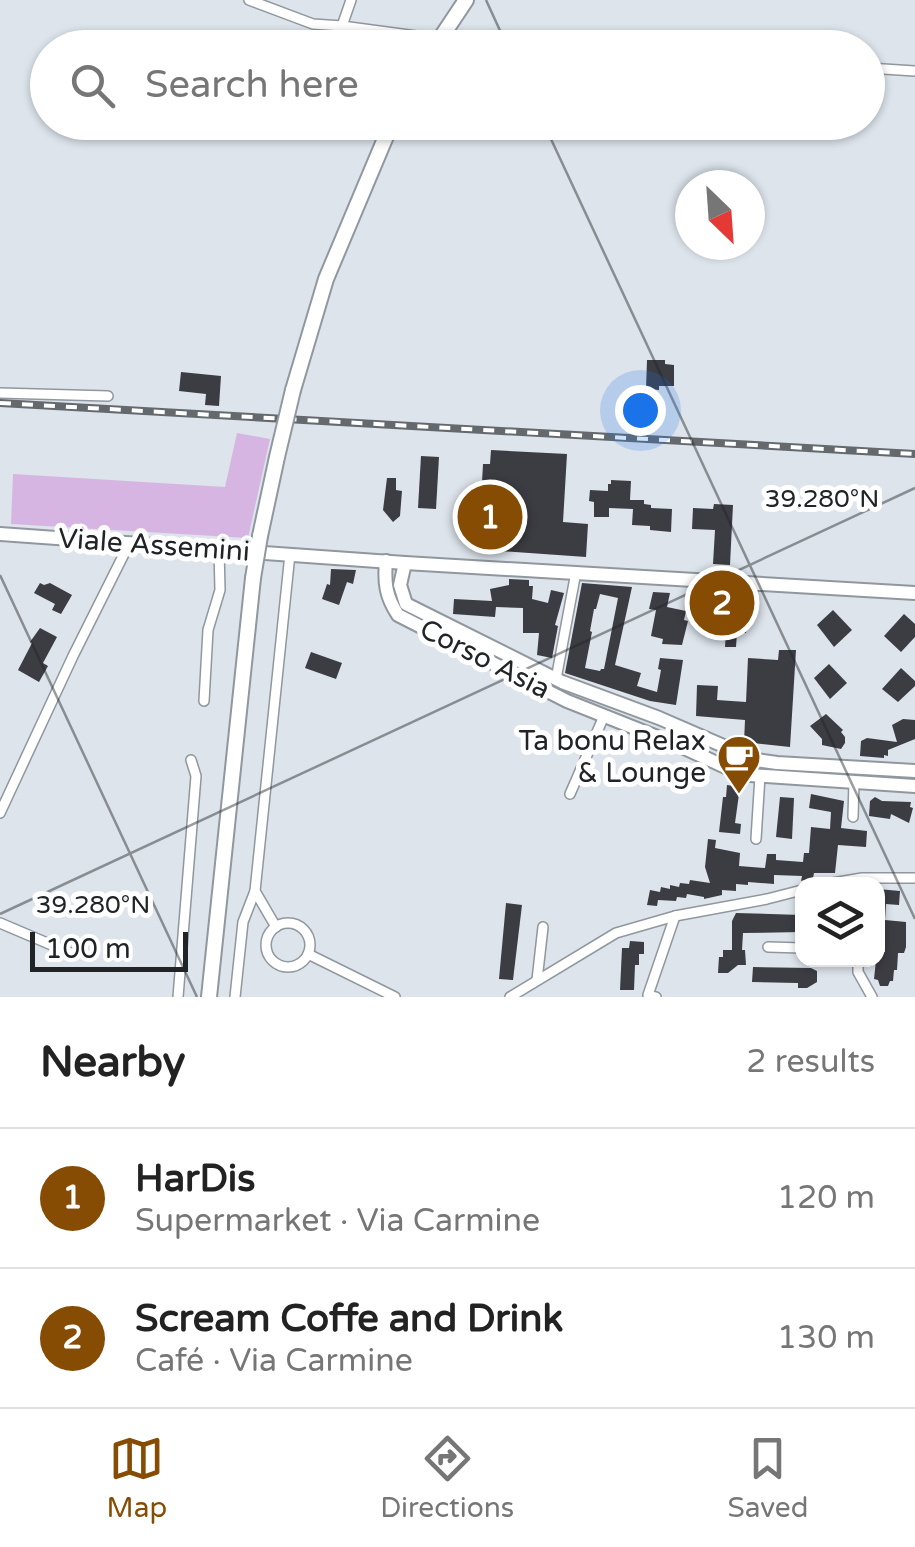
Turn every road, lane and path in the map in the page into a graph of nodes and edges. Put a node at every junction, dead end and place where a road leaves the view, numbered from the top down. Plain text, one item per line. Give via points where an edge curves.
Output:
1 (248, 0) edge
2 (352, 0) edge
3 (466, 0) edge
4 (342, 26) junction
5 (364, 30) edge
6 (440, 30) edge
7 (885, 69) edge
8 (915, 71) edge
9 (384, 140) edge
10 (0, 393) edge
11 (108, 396) dead end
12 (0, 534) edge
13 (130, 542) junction
14 (219, 549) junction
15 (290, 554) junction
16 (386, 561) junction
17 (405, 562) junction
18 (576, 572) junction
19 (915, 593) edge
20 (556, 679) junction
21 (204, 701) dead end
22 (604, 716) junction
23 (688, 730) junction
24 (680, 746) junction
25 (191, 760) dead end
26 (915, 771) edge
27 (760, 776) junction
28 (854, 782) junction
29 (915, 786) edge
30 (570, 794) dead end
31 (0, 812) edge
32 (853, 817) dead end
33 (756, 839) dead end
34 (915, 878) edge
35 (885, 880) edge
36 (254, 892) junction
37 (795, 892) edge
38 (674, 916) junction
39 (0, 923) edge
40 (276, 927) junction
41 (543, 927) dead end
42 (768, 947) dead end
43 (795, 948) edge
44 (74, 954) dead end
45 (308, 954) junction
46 (858, 967) edge
47 (537, 980) junction
48 (178, 997) edge
49 (209, 997) edge
50 (235, 997) edge
51 (395, 997) edge
52 (510, 997) edge
53 (656, 997) edge
54 (872, 997) edge

1 - 4 street via 312,24
2 - 4 street
3 - 6 main road
4 - 5 street
7 - 8 street
9 - 49 main road, bridge via 326,279 276,457 253,578
10 - 11 street
12 - 13 street, Viale Assemini
13 - 14 street, Viale Assemini
13 - 31 street
14 - 15 street, Viale Assemini
14 - 21 street via 220,590 208,630
15 - 16 street, Viale Assemini
15 - 36 street
16 - 17 street, Viale Assemini
16 - 22 street, Corso Asia via 387,598 398,615
17 - 18 street, Viale Assemini
17 - 20 street, Corso Asia via 400,586 406,604
18 - 19 street, Viale Assemini
18 - 20 street
20 - 23 street, Corso Asia
22 - 24 street, Corso Asia
22 - 30 street
23 - 24 street
23 - 26 street, Corso Asia via 756,760
24 - 27 street, Corso Asia
25 - 48 street via 196,776
27 - 28 street, Corso Asia
27 - 33 street
28 - 29 street, Corso Asia
28 - 32 street
34 - 35 street
36 - 40 street
36 - 50 street via 243,922
37 - 38 street
38 - 47 street via 616,933
38 - 53 street via 648,995
39 - 44 street
40 - 45 street via 302,929
40 - 45 street via 266,946 276,964 298,965
41 - 47 street
42 - 43 street
45 - 51 street
46 - 54 street
47 - 52 street

